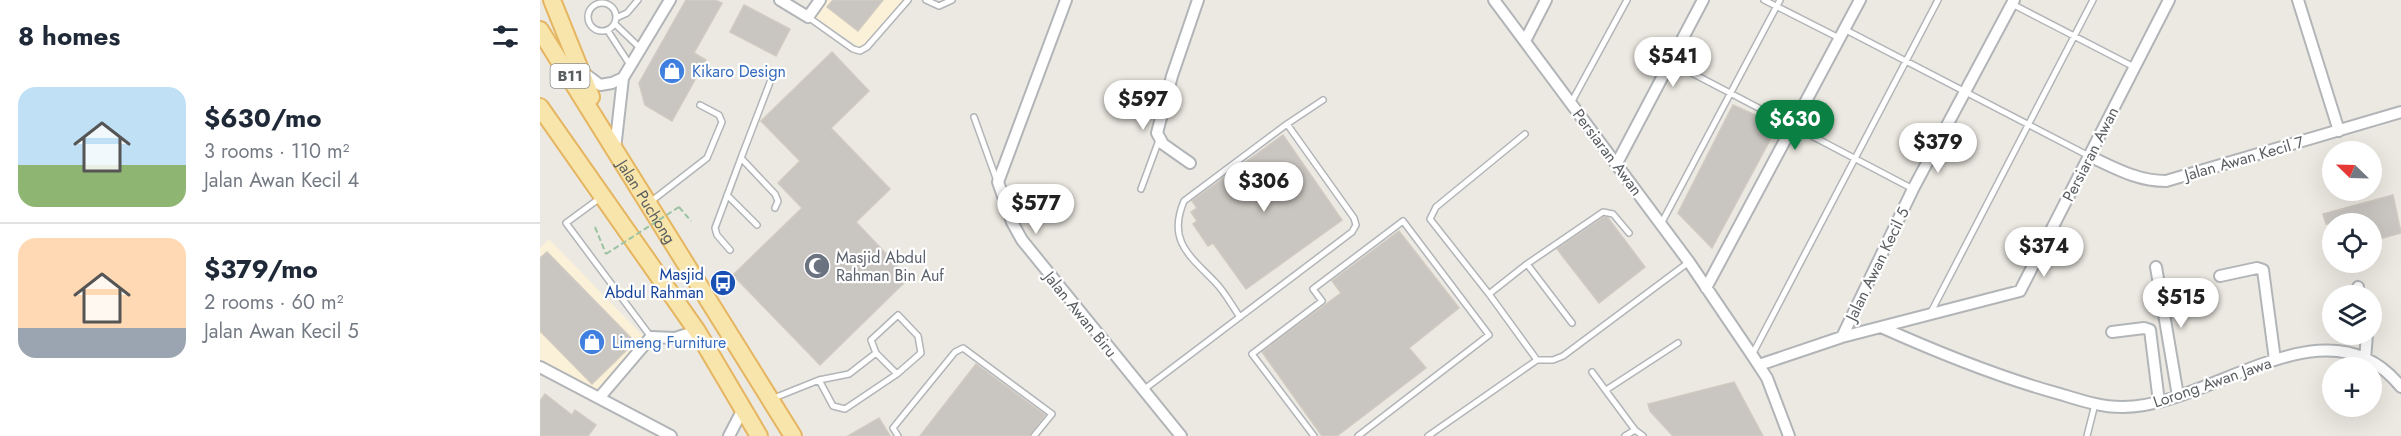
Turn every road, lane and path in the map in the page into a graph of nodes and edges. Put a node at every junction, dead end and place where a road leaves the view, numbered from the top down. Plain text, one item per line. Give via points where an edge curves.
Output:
1 (552, 0) edge
2 (585, 0) edge
3 (638, 0) edge
4 (670, 0) edge
5 (780, 0) edge
6 (820, 0) edge
7 (908, 0) edge
8 (926, 0) edge
9 (952, 0) edge
10 (1066, 0) edge
11 (1198, 0) edge
12 (1494, 0) edge
13 (1546, 0) edge
14 (1627, 0) edge
15 (1703, 0) edge
16 (1764, 0) edge
17 (1780, 0) edge
18 (1860, 0) edge
19 (1938, 0) edge
20 (2093, 0) edge
21 (2169, 0) edge
22 (2298, 0) edge
23 (2013, 2) edge
24 (1777, 6) junction
25 (591, 7) junction
26 (808, 17) junction
27 (616, 21) junction
28 (540, 30) edge
29 (608, 31) junction
30 (1842, 33) junction
31 (2074, 36) junction
32 (1525, 41) junction
33 (640, 48) junction
34 (1906, 61) junction
35 (1671, 62) junction
36 (630, 66) junction
37 (2134, 67) junction
38 (582, 72) junction
39 (772, 77) dead end
40 (623, 78) junction
41 (1965, 92) junction
42 (1731, 93) junction
43 (1323, 100) dead end
44 (1571, 103) junction
45 (700, 105) dead end
46 (540, 107) edge
47 (2401, 112) edge
48 (974, 117) dead end
49 (599, 122) junction
50 (1287, 124) junction
51 (2028, 125) junction
52 (1793, 126) junction
53 (2339, 131) junction
54 (1526, 134) dead end
55 (1159, 139) junction
56 (615, 149) junction
57 (2090, 156) junction
58 (1855, 158) junction
59 (741, 159) junction
60 (1190, 163) dead end
61 (1617, 163) junction
62 (998, 182) junction
63 (1141, 189) dead end
64 (1914, 189) junction
65 (727, 195) junction
66 (601, 197) junction
67 (648, 204) junction
68 (775, 208) dead end
69 (691, 221) dead end
70 (1661, 224) junction
71 (757, 225) dead end
72 (595, 227) dead end
73 (1629, 233) dead end
74 (730, 250) dead end
75 (1689, 262) junction
76 (1527, 264) junction
77 (2156, 267) dead end
78 (2220, 276) dead end
79 (1706, 288) junction
80 (1489, 294) junction
81 (1929, 315) junction
82 (1240, 317) junction
83 (1572, 323) dead end
84 (1881, 327) junction
85 (697, 330) junction
86 (2112, 332) dead end
87 (651, 337) junction
88 (1842, 338) junction
89 (1678, 343) dead end
90 (876, 353) junction
91 (1752, 355) junction
92 (2356, 357) edge
93 (1538, 360) junction
94 (2276, 360) junction
95 (1759, 365) junction
96 (540, 367) edge
97 (2382, 369) edge
98 (1592, 372) dead end
99 (897, 374) junction
100 (819, 380) junction
101 (2401, 387) edge
102 (1606, 390) junction
103 (1143, 391) junction
104 (2178, 396) junction
105 (599, 398) junction
106 (771, 399) junction
107 (2159, 402) junction
108 (2095, 404) junction
109 (743, 409) junction
110 (1635, 430) junction
111 (671, 436) edge
112 (729, 436) edge
113 (759, 436) edge
114 (793, 436) edge
115 (898, 436) edge
116 (1034, 436) edge
117 (1181, 436) edge
118 (1314, 436) edge
119 (1358, 436) edge
120 (1428, 436) edge
121 (1625, 436) edge
122 (1643, 436) edge
123 (1789, 436) edge
124 (2086, 436) edge

1 - 38 main road
2 - 25 lane
3 - 27 lane
4 - 33 street
5 - 26 street
6 - 26 street
7 - 26 lane via 861,51
8 - 9 lane via 939,6
10 - 62 street
11 - 55 street via 1172,76 1158,126
12 - 32 street, Persiaran Awan
13 - 32 street
14 - 44 lane
15 - 35 street
16 - 24 lane
17 - 24 lane
18 - 30 street
19 - 34 lane
20 - 31 lane
21 - 37 street, Persiaran Awan
22 - 53 street
23 - 31 lane
23 - 41 street, Jalan Awan Kecil 5
24 - 30 lane
24 - 42 lane
25 - 27 lane via 605,3 615,13
25 - 29 lane via 589,23 601,32
27 - 29 lane
27 - 33 lane
28 - 49 main road, Jalan Puchong / B11
29 - 36 lane
30 - 34 lane
30 - 52 street
31 - 37 lane
31 - 51 lane
32 - 44 street, Persiaran Awan
33 - 36 street
34 - 41 lane
34 - 58 lane
35 - 42 lane
35 - 61 street
36 - 40 street
37 - 57 street, Persiaran Awan
38 - 40 street via 600,85
38 - 49 main road
39 - 59 lane
40 - 56 street
41 - 51 lane
41 - 64 street, Jalan Awan Kecil 5
42 - 52 lane
42 - 70 lane
43 - 50 lane
44 - 61 street, Persiaran Awan
45 - 67 lane via 719,115 722,122 707,158
46 - 66 main road, Jalan Puchong / B11
47 - 53 street, Jalan Awan Kecil 7
48 - 62 lane, Jalan Awan Biru
49 - 56 main road, Jalan Puchong / B11
50 - 82 lane via 1184,201 1178,215 1179,238
50 - 82 lane via 1356,225
51 - 57 lane
51 - 81 lane
52 - 58 lane
52 - 79 street
53 - 57 street, Jalan Awan Kecil 7 via 2166,181 2132,176
54 - 80 lane via 1436,207 1430,219
55 - 60 street
55 - 63 lane
56 - 67 main road, Jalan Puchong / B11
57 - 81 street, Persiaran Awan via 2020,291
58 - 64 lane
58 - 91 lane
59 - 65 lane
59 - 68 lane via 775,194
61 - 70 street, Persiaran Awan
62 - 103 street, Jalan Awan Biru via 1022,240
64 - 88 street, Jalan Awan Kecil 5
65 - 71 lane
65 - 74 lane via 715,228
66 - 85 main road, Jalan Puchong / B11
66 - 87 lane via 566,223
67 - 106 main road, Jalan Puchong / B11
69 - 72 path, bridge via 679,207 606,254
70 - 75 street, Persiaran Awan
73 - 76 lane via 1613,214 1603,212
75 - 79 street, Persiaran Awan
75 - 93 lane via 1563,356
76 - 80 lane
76 - 83 lane
77 - 104 street
78 - 94 street via 2263,270
79 - 91 street, Persiaran Awan
80 - 93 lane
81 - 84 street, Persiaran Awan
82 - 103 lane
84 - 88 street, Persiaran Awan
84 - 108 street, Lorong Awan Jawa via 2006,378
85 - 87 street via 675,338
85 - 109 main road, Jalan Puchong / B11
86 - 107 street via 2150,330
87 - 105 street
88 - 95 street, Persiaran Awan
89 - 102 lane
90 - 99 lane
90 - 99 lane via 871,340 898,315 918,336 921,353
90 - 100 lane via 849,374
91 - 95 street, Persiaran Awan
92 - 94 street, Lorong Awan Jawa via 2336,350
93 - 120 lane
94 - 104 street, Lorong Awan Jawa
95 - 123 street, Persiaran Awan
96 - 105 street
97 - 101 street, Lorong Awan Jawa
98 - 102 lane
99 - 100 lane via 845,409 833,406
100 - 106 lane
102 - 110 lane
103 - 117 street, Jalan Awan Biru
104 - 107 street, Lorong Awan Jawa
105 - 111 street
106 - 114 main road, Jalan Puchong / B11
107 - 108 street, Lorong Awan Jawa via 2122,407
108 - 124 lane
109 - 112 street
109 - 113 main road, Jalan Puchong / B11
110 - 121 lane
110 - 122 lane
115 - 116 lane via 893,428 955,352 963,348 1052,414
118 - 119 lane via 1252,354 1322,301 1313,289 1403,221 1489,335

